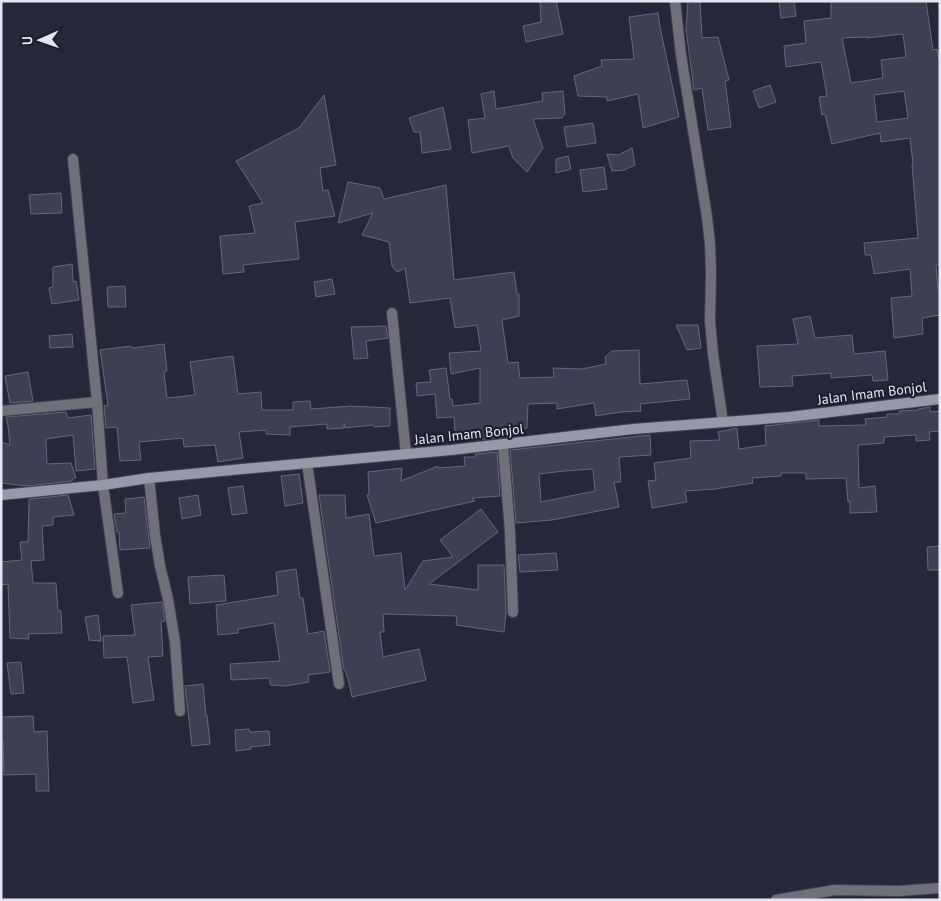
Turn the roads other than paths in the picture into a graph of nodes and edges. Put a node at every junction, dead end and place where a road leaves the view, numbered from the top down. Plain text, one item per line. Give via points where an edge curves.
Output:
1 (675, 1) edge
2 (73, 159) dead end
3 (392, 313) dead end
4 (940, 399) edge
5 (97, 402) junction
6 (1, 410) edge
7 (724, 422) junction
8 (503, 444) junction
9 (406, 454) junction
10 (307, 463) junction
11 (149, 478) junction
12 (103, 485) junction
13 (1, 495) edge
14 (118, 593) dead end
15 (513, 612) dead end
16 (339, 684) dead end
17 (180, 712) dead end
18 (940, 888) edge
19 (776, 900) edge

1 - 7 street via 707,218 710,321
2 - 5 street
3 - 9 street
4 - 7 main road, Jalan Imam Bonjol
5 - 6 street
5 - 12 street
7 - 8 main road, Jalan Imam Bonjol
8 - 9 main road, Jalan Imam Bonjol
8 - 15 street
9 - 10 main road, Jalan Imam Bonjol
10 - 11 main road, Jalan Imam Bonjol
10 - 16 street
11 - 12 main road, Jalan Imam Bonjol
11 - 17 street via 154,535 175,642
12 - 13 main road, Jalan Imam Bonjol
12 - 14 street
18 - 19 street via 835,890

